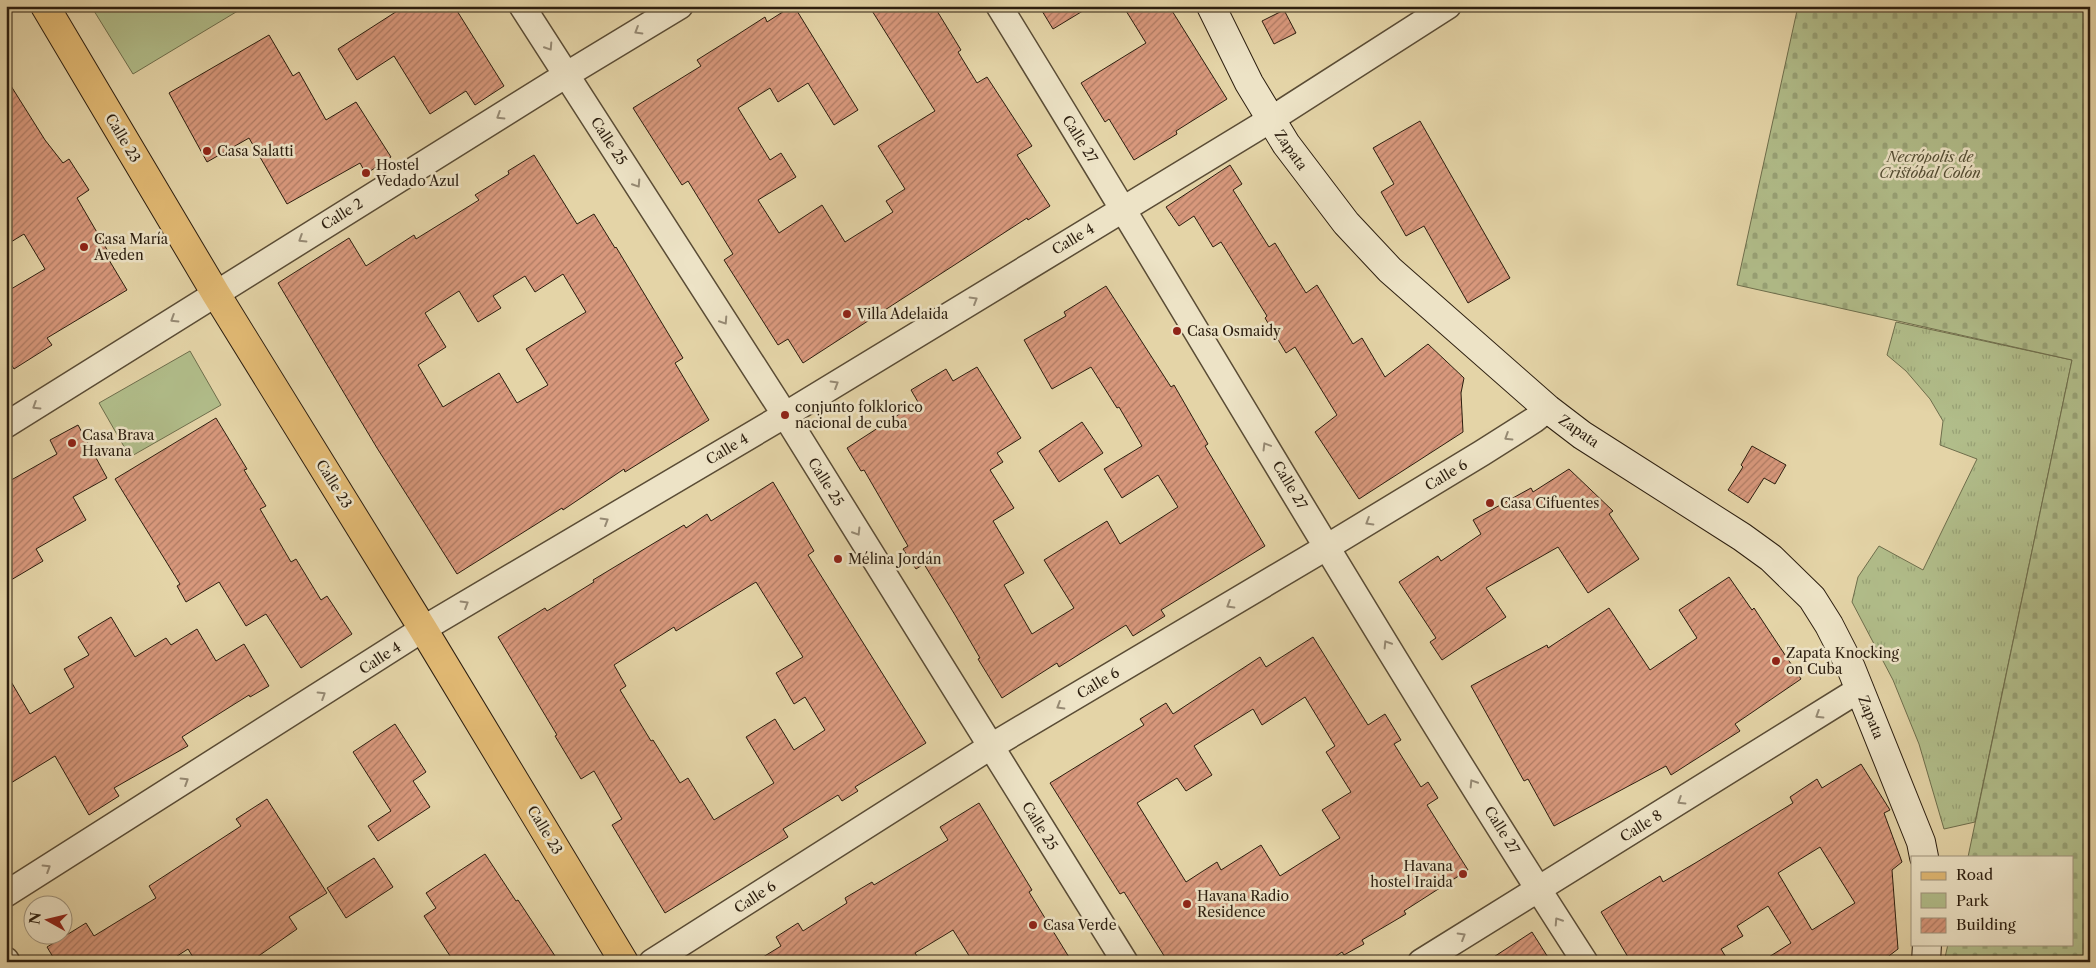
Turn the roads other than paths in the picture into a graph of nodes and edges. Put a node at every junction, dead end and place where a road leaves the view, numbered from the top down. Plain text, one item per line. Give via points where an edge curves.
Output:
1 (45, 6) edge
2 (522, 6) edge
3 (680, 6) edge
4 (999, 6) edge
5 (1211, 6) edge
6 (1448, 6) edge
7 (566, 74) junction
8 (1270, 120) junction
9 (1124, 209) junction
10 (216, 294) junction
11 (1548, 409) junction
12 (785, 415) junction
13 (6, 425) edge
14 (1328, 547) junction
15 (424, 629) junction
16 (1860, 689) junction
17 (990, 747) junction
18 (1924, 856) edge
19 (1538, 890) junction
20 (6, 894) edge
21 (1928, 946) edge
22 (624, 962) edge
23 (652, 962) edge
24 (1125, 962) edge
25 (1421, 962) edge
26 (1585, 962) edge
27 (1926, 962) edge

1 - 10 main road, Calle 23
2 -> 7 street, Calle 25
3 -> 7 street, Calle 2
4 - 9 street, Calle 27
5 - 8 main road, Zapata
6 - 8 street, Calle 4
7 -> 10 street, Calle 2
7 -> 12 street, Calle 25
8 - 9 street, Calle 4
8 - 11 main road, Zapata via 1346,223 1390,270
12 -> 9 street, Calle 4
14 -> 9 street, Calle 27
10 -> 13 street, Calle 2
10 - 15 main road, Calle 23
11 -> 14 street, Calle 6
11 - 16 main road, Zapata via 1582,435 1771,558 1812,598
15 -> 12 street, Calle 4
12 -> 17 street, Calle 25
14 -> 17 street, Calle 6
19 -> 14 street, Calle 27
20 -> 15 street, Calle 4
15 - 22 main road, Calle 23
16 - 18 main road, Zapata
16 -> 19 street, Calle 8
17 - 23 street, Calle 6
17 - 24 street, Calle 25
25 -> 19 street, Calle 8
26 -> 19 street, Calle 27
21 - 27 main road

